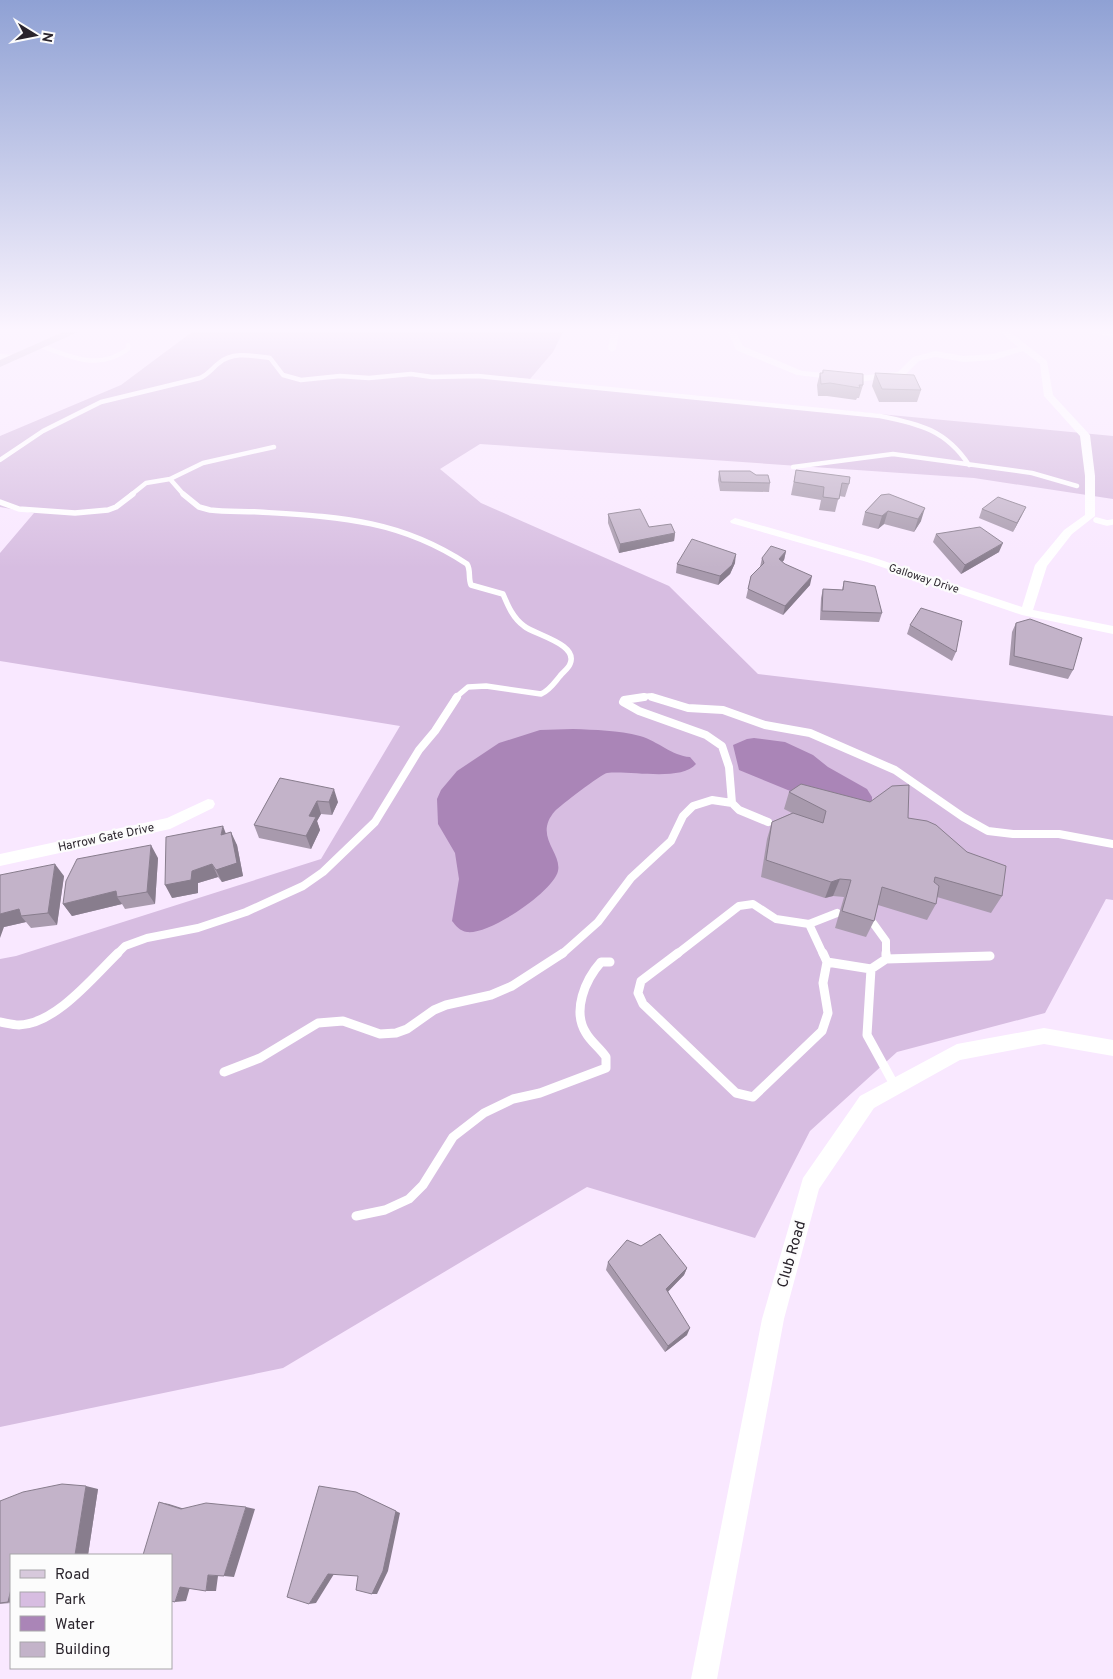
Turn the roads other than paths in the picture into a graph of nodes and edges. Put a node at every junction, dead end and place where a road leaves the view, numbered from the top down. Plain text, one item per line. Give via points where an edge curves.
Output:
1 (84, 410) edge
2 (847, 410) edge
3 (1063, 410) edge
4 (274, 446) dead end
5 (0, 460) edge
6 (969, 465) junction
7 (793, 467) dead end
8 (170, 479) junction
9 (1077, 486) dead end
10 (0, 502) edge
11 (1096, 520) dead end
12 (736, 521) dead end
13 (1113, 522) edge
14 (1026, 612) junction
15 (1113, 630) edge
16 (732, 803) junction
17 (208, 804) dead end
18 (768, 822) dead end
19 (1113, 844) edge
20 (0, 860) edge
21 (837, 913) dead end
22 (873, 923) edge
23 (809, 924) junction
24 (990, 956) dead end
25 (886, 959) junction
26 (610, 962) dead end
27 (827, 962) junction
28 (871, 969) junction
29 (0, 1022) edge
30 (1113, 1048) edge
31 (224, 1072) dead end
32 (895, 1086) junction
33 (356, 1216) dead end
34 (704, 1679) edge

1 - 5 lane via 42,431
2 - 6 lane via 900,420 940,435 958,448
3 - 14 street via 1085,434 1090,516 1068,532 1041,565
4 - 8 lane via 203,463
6 - 7 lane via 893,454
6 - 9 lane via 1032,473
8 - 10 lane via 146,483 108,510 74,513 19,509
8 - 29 lane via 189,500 203,509 360,521 388,526 425,539 467,564 471,585 503,594 519,622 565,646 571,660 554,685 541,694 486,686 468,687 454,698 436,731 420,750 375,822 304,886 246,912 125,946 74,996 48,1016 19,1025
11 - 13 lane
12 - 14 street, Galloway Drive via 871,560
14 - 15 street, Galloway Drive
16 - 18 lane via 739,810
16 - 19 lane via 729,767 722,746 696,731 639,711 624,700 649,696 688,708 723,710 765,725 810,732 895,770 988,831 1059,834
16 - 31 lane via 712,800 693,806 683,816 671,841 631,878 598,922 574,944 526,978 491,995 434,1010 396,1033 380,1034 344,1021 318,1023 260,1058
17 - 20 street, Harrow Gate Drive via 170,823
21 - 23 lane
22 - 25 lane via 886,941
23 - 27 lane
23 - 27 lane via 776,920 753,904 739,906 641,981 638,993 643,1004 736,1093 753,1097 822,1031 828,1013 823,983
24 - 25 lane
25 - 28 lane
26 - 33 lane via 601,962 590,975 582,997 580,1016 584,1030 606,1057 606,1068 484,1113 453,1137 423,1185 409,1199 385,1210
27 - 28 lane
28 - 32 lane via 867,1035
30 - 32 street, Club Road via 1044,1036 957,1052
32 - 34 street, Club Road via 867,1102 810,1185 773,1319

